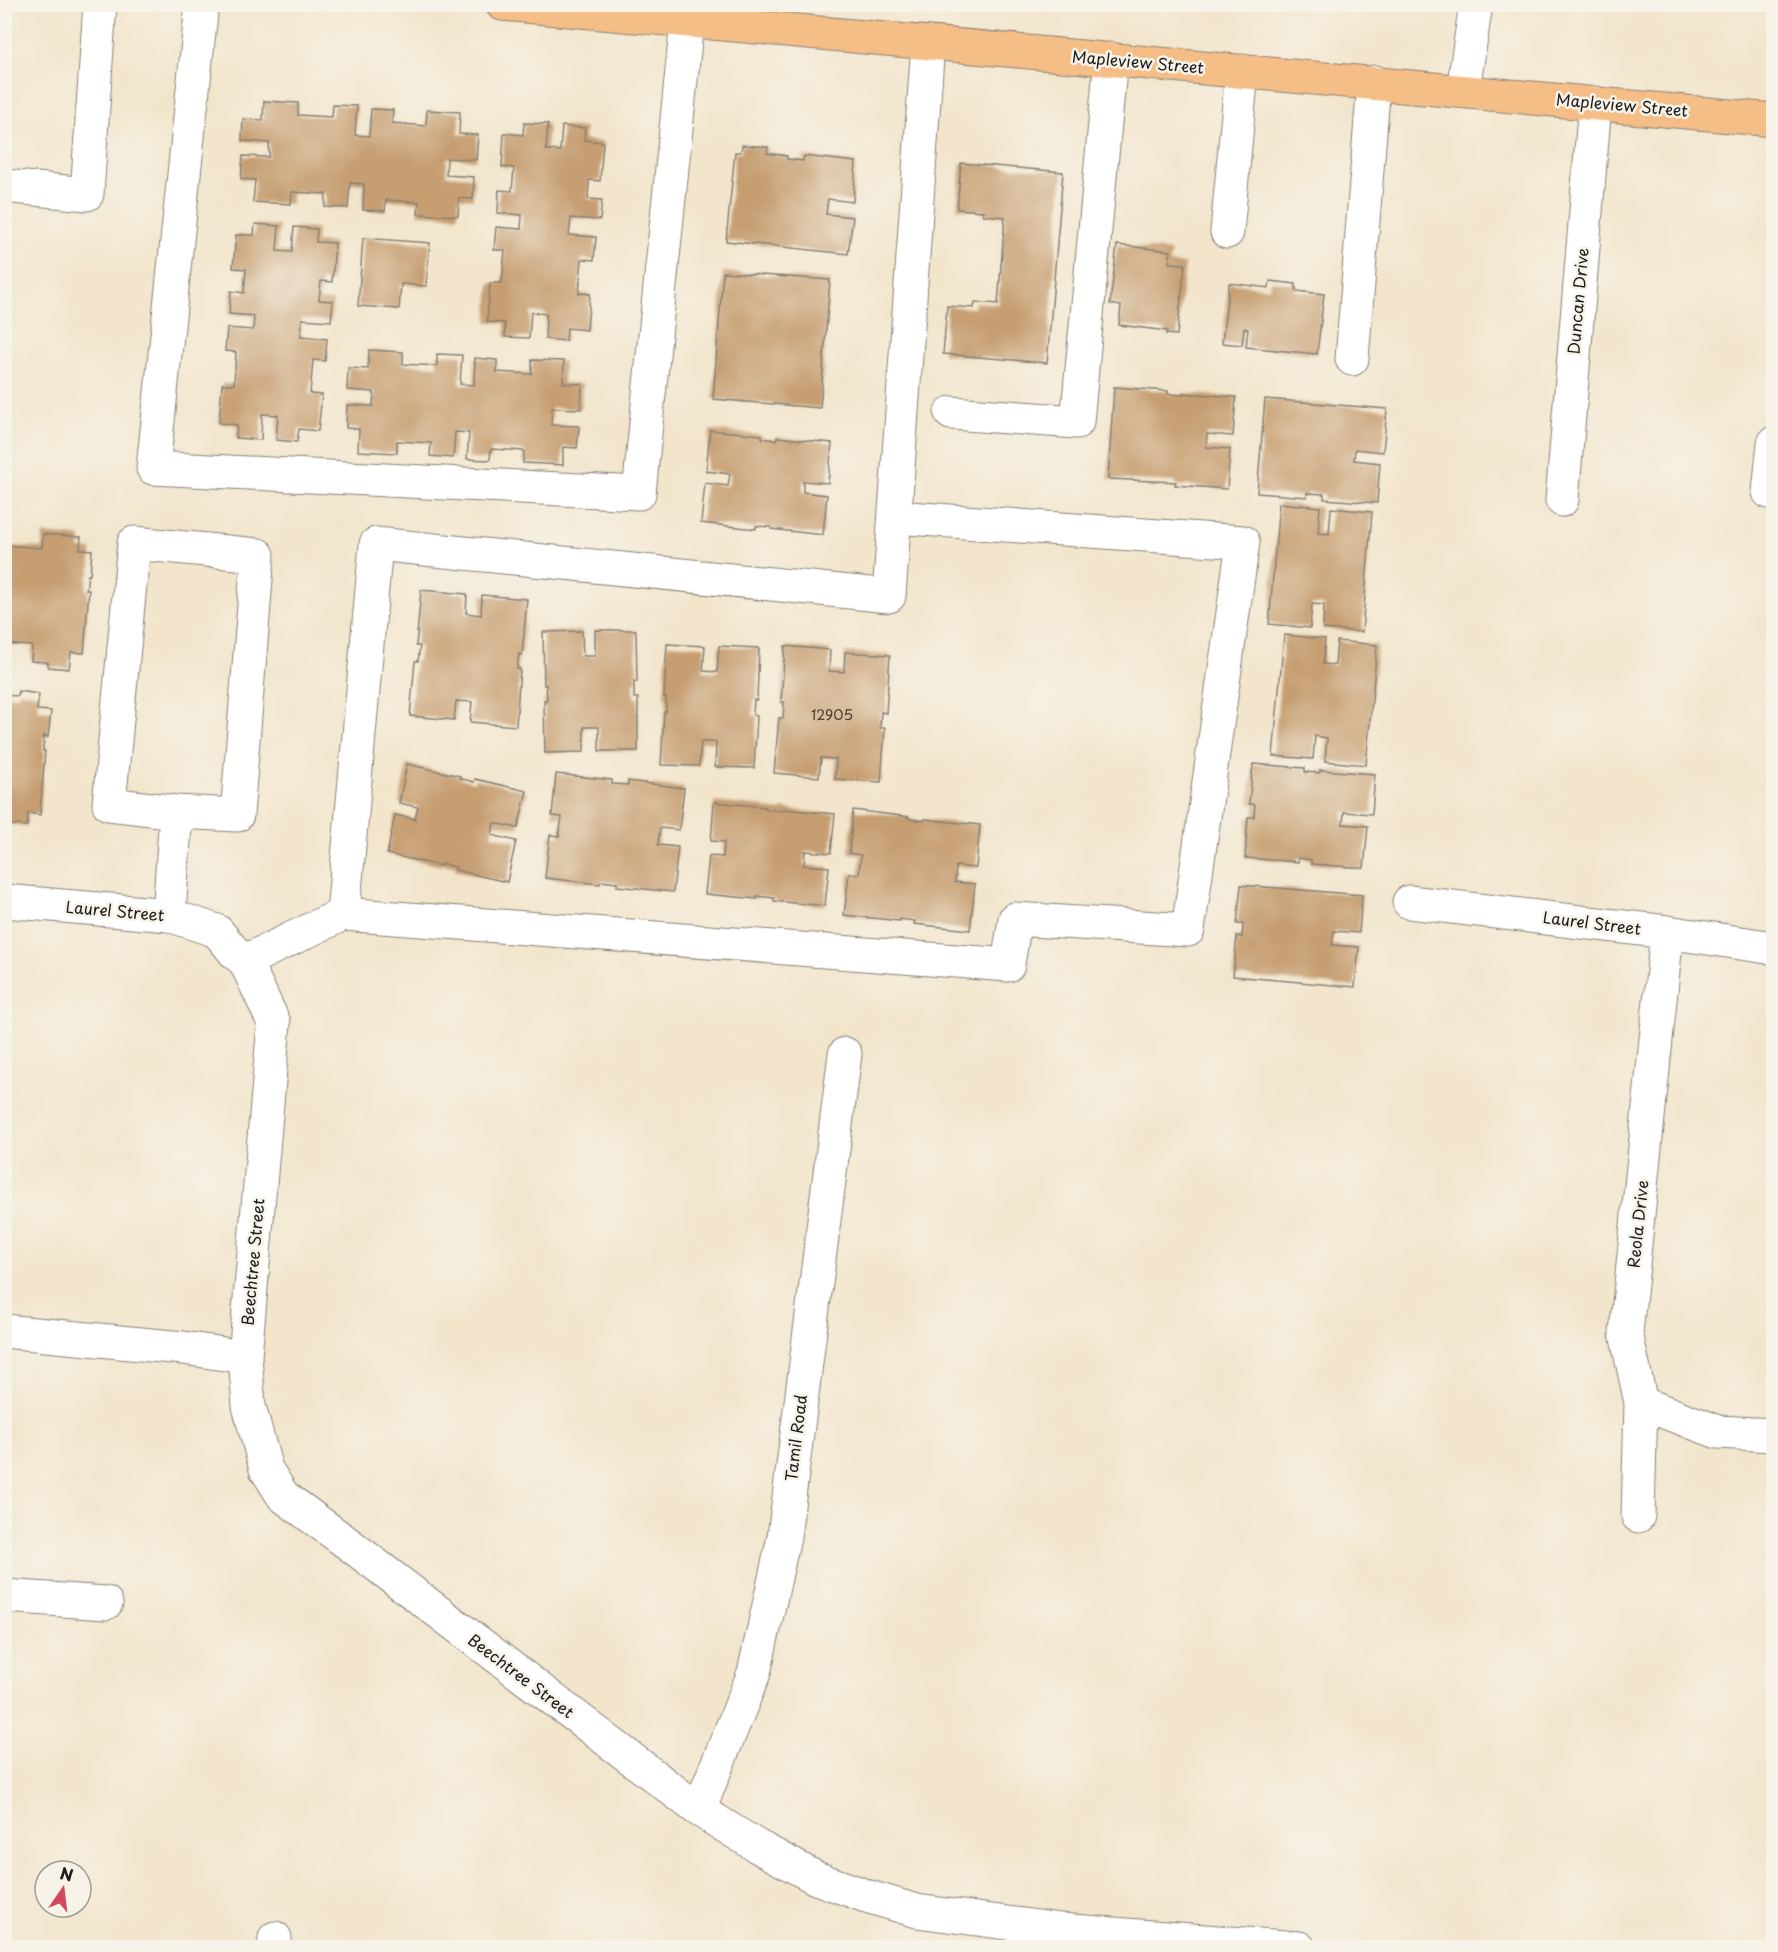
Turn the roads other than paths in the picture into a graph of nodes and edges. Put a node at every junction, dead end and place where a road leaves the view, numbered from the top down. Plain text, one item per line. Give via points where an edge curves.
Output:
1 (100, 4) edge
2 (202, 4) edge
3 (502, 4) edge
4 (1476, 4) edge
5 (687, 21) junction
6 (928, 43) junction
7 (1111, 59) junction
8 (1242, 71) junction
9 (1374, 82) junction
10 (1463, 90) junction
11 (1595, 103) junction
12 (1773, 120) edge
13 (4, 186) edge
14 (1227, 232) dead end
15 (1352, 359) dead end
16 (951, 413) dead end
17 (1773, 443) edge
18 (1769, 492) dead end
19 (1562, 500) dead end
20 (895, 517) junction
21 (176, 812) junction
22 (4, 901) edge
23 (1409, 902) dead end
24 (343, 914) junction
25 (169, 915) junction
26 (1667, 932) junction
27 (1773, 948) edge
28 (245, 961) junction
29 (845, 1054) dead end
30 (4, 1331) edge
31 (245, 1357) junction
32 (1641, 1403) junction
33 (1773, 1435) edge
34 (1638, 1516) dead end
35 (4, 1596) edge
36 (106, 1603) dead end
37 (699, 1810) junction
38 (1299, 1947) edge

1 - 13 street via 87,194
2 - 5 street via 153,468 639,493
3 - 5 main road, Mapleview Street
4 - 10 street
5 - 6 main road, Mapleview Street
6 - 7 main road, Mapleview Street
6 - 20 street
7 - 8 main road, Mapleview Street
7 - 16 street via 1077,422
8 - 9 main road, Mapleview Street
8 - 14 street
9 - 10 main road, Mapleview Street
9 - 15 street
10 - 11 main road, Mapleview Street
11 - 12 main road, Mapleview Street
11 - 19 street, Duncan Drive
17 - 18 street
20 - 24 street via 889,596 376,544
20 - 24 street via 1243,542 1188,930 1015,919 1008,965
21 - 21 street via 237,815 258,555 134,543 110,804
21 - 25 street
22 - 25 street, Laurel Street
23 - 26 street, Laurel Street
24 - 28 street
25 - 28 street, Laurel Street via 217,931
26 - 27 street, Laurel Street
26 - 32 street, Reola Drive via 1626,1333
28 - 31 street, Beechtree Street via 274,1023
29 - 37 street, Tamil Road via 784,1537 754,1673
30 - 31 street
31 - 37 street, Beechtree Street via 249,1406 266,1469 282,1496
32 - 33 street via 1718,1432
32 - 34 street, Reola Drive
35 - 36 street
37 - 38 street, Beechtree Street via 816,1878 917,1911 1060,1930

